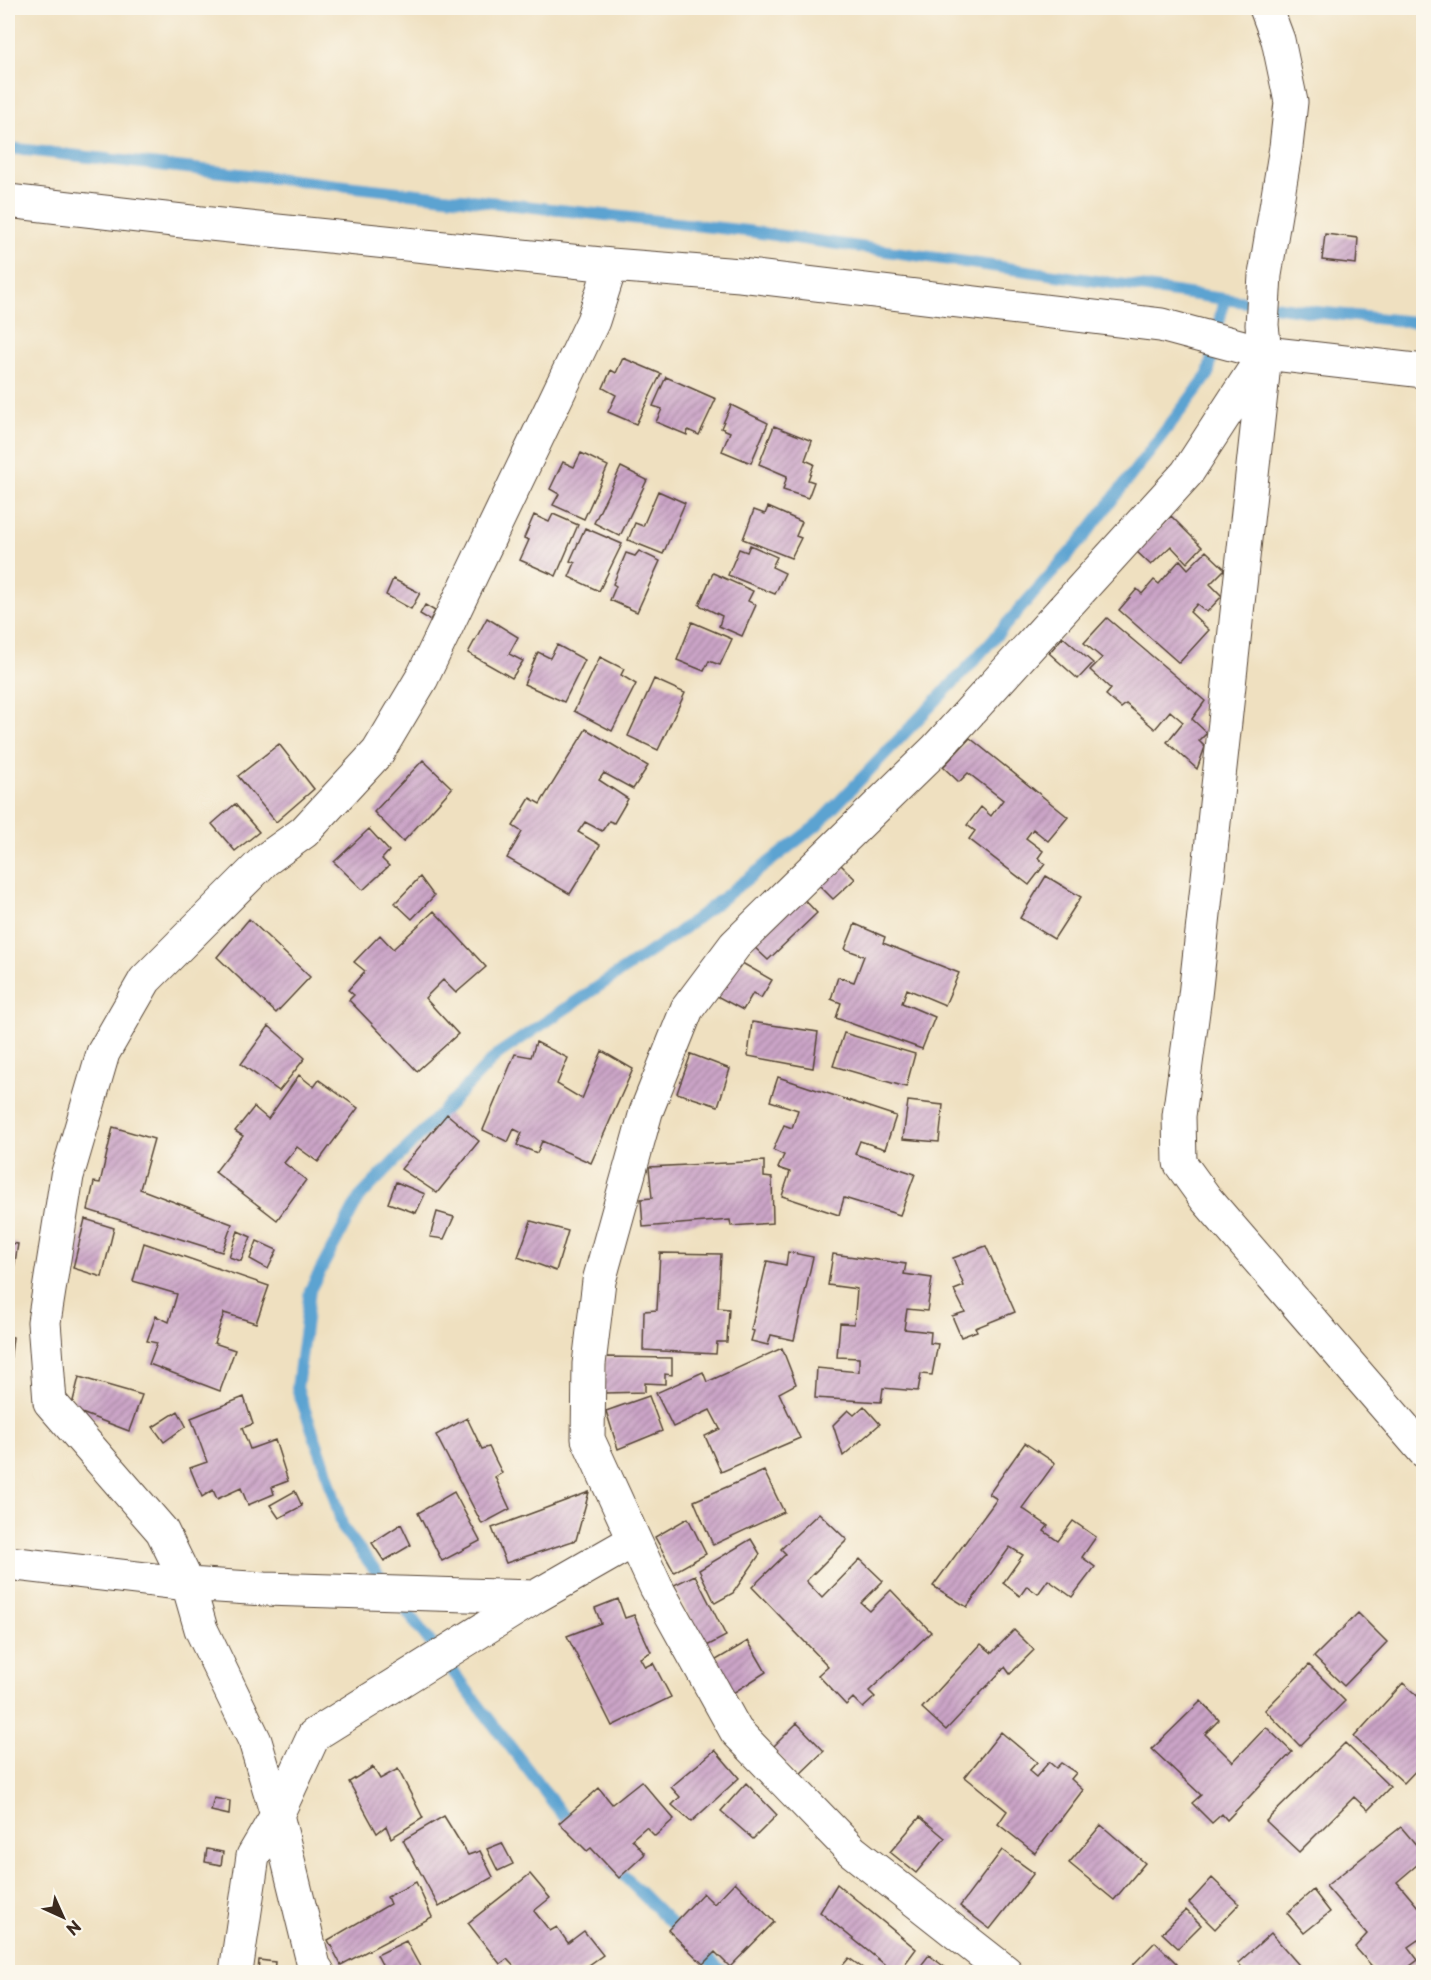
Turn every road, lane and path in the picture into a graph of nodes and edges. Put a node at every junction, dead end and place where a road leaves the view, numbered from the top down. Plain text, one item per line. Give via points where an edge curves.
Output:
1 (1266, 8) edge
2 (8, 201) edge
3 (610, 265) junction
4 (1264, 339) junction
5 (1424, 371) edge
6 (1424, 1451) edge
7 (633, 1541) junction
8 (8, 1563) edge
9 (188, 1584) junction
10 (535, 1598) junction
11 (277, 1815) junction
12 (236, 1972) edge
13 (318, 1972) edge
14 (1006, 1972) edge

1 - 4 street via 1278,40 1291,102 1265,275
2 - 3 street
3 - 4 street via 740,275
3 - 9 street via 588,332 422,678 378,752 304,832 265,860 145,981 103,1053 68,1176 44,1323 50,1402 162,1531
4 - 5 street
4 - 6 street via 1179,1116 1180,1163 1206,1199
4 - 7 street via 1187,473 936,749 735,945 687,1009 639,1134 599,1281 589,1364 588,1439
7 - 10 street
7 - 14 street via 736,1731 852,1851
8 - 9 street
9 - 10 street
9 - 11 street via 201,1629 255,1741
10 - 11 street via 314,1736
11 - 12 street via 253,1856
11 - 13 street

